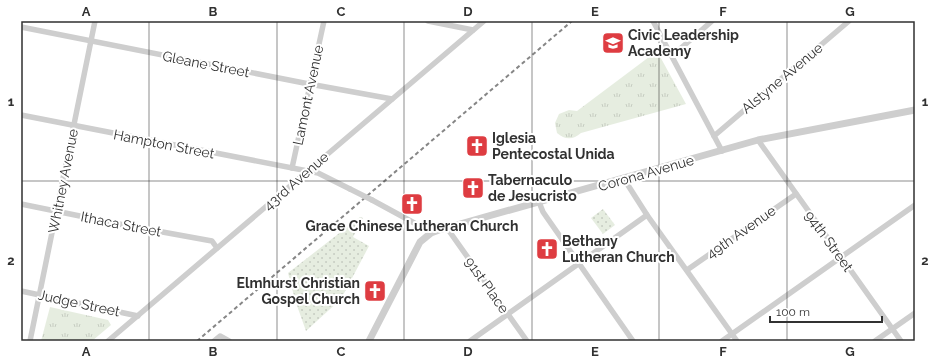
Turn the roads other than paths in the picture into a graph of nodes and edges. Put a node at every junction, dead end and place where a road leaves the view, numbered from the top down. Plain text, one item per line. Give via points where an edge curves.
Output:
1 (95, 21) edge
2 (324, 21) edge
3 (428, 21) edge
4 (484, 21) edge
5 (653, 21) edge
6 (712, 21) edge
7 (849, 21) edge
8 (21, 27) edge
9 (473, 30) junction
10 (91, 41) junction
11 (672, 56) junction
12 (310, 85) junction
13 (392, 99) junction
14 (915, 110) edge
15 (21, 115) edge
16 (74, 126) junction
17 (714, 136) junction
18 (758, 140) junction
19 (722, 151) junction
20 (292, 168) junction
21 (307, 171) junction
22 (624, 179) junction
23 (796, 194) junction
24 (539, 202) junction
25 (21, 204) edge
26 (915, 205) edge
27 (57, 211) junction
28 (647, 215) junction
29 (447, 228) junction
30 (430, 233) junction
31 (218, 248) junction
32 (841, 257) junction
33 (579, 264) junction
34 (687, 270) junction
35 (21, 291) edge
36 (40, 295) junction
37 (915, 313) edge
38 (508, 314) junction
39 (138, 316) junction
40 (892, 329) junction
41 (732, 334) junction
42 (30, 341) edge
43 (108, 341) edge
44 (214, 341) edge
45 (229, 341) edge
46 (369, 341) edge
47 (470, 341) edge
48 (527, 341) edge
49 (633, 341) edge
50 (722, 341) edge
51 (738, 341) edge
52 (875, 341) edge
53 (900, 341) edge

1 - 10 street, Whitney Avenue
2 - 12 street, Lamont Avenue
3 - 9 street
4 - 9 street, 43rd Avenue
5 - 11 street
6 - 11 street
7 - 17 street, Alstyne Avenue
8 - 10 street, Gleane Street
9 - 13 street, 43rd Avenue
10 - 12 street, Gleane Street
10 - 16 street, Whitney Avenue
11 - 17 street
12 - 13 street, Gleane Street
12 - 20 street, Lamont Avenue
13 - 21 street, 43rd Avenue
14 - 18 street, Corona Avenue
15 - 16 street, Hampton Street
16 - 20 street, Hampton Street
16 - 27 street, Whitney Avenue
17 - 19 street
18 - 19 street, Corona Avenue
18 - 23 street, 94th Street
19 - 22 street, Corona Avenue
20 - 21 street, Hampton Street
21 - 30 street, bridge via 318,173 372,200
21 - 31 street, 43rd Avenue
22 - 24 street, Corona Avenue
22 - 28 street
23 - 32 street, 94th Street
23 - 34 street, 49th Avenue
24 - 29 street, Corona Avenue
24 - 33 street via 543,212
25 - 27 street, Ithaca Street
26 - 32 street
27 - 31 street, Ithaca Street via 212,241
27 - 36 street, Whitney Avenue
28 - 33 street
28 - 34 street
29 - 30 street, Corona Avenue
29 - 38 street, 91st Place
30 - 46 street via 420,242
31 - 39 street, 43rd Avenue
32 - 40 street, 94th Street
32 - 41 street
33 - 38 street
33 - 49 street
34 - 41 street
35 - 36 street, Judge Street
36 - 39 street, Judge Street
36 - 42 street, Whitney Avenue
37 - 40 street
38 - 47 street
38 - 48 street, 91st Place
39 - 43 street, 43rd Avenue
40 - 52 street
40 - 53 street, 94th Street
41 - 50 street
41 - 51 street
44 - 45 street via 220,336

